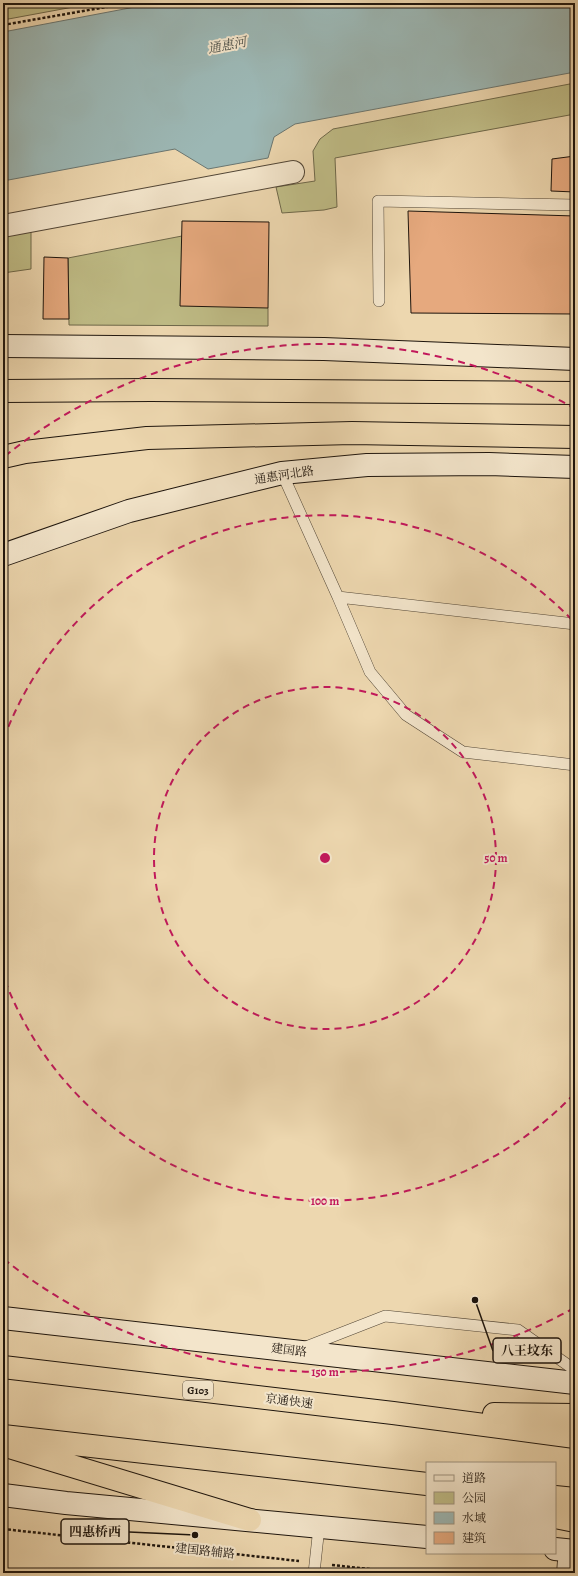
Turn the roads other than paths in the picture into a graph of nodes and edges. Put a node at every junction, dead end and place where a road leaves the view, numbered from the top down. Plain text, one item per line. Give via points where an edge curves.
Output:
1 (293, 172) dead end
2 (575, 205) edge
3 (3, 226) edge
4 (379, 301) dead end
5 (3, 346) edge
6 (575, 359) edge
7 (3, 391) edge
8 (575, 393) edge
9 (575, 437) edge
10 (3, 457) edge
11 (575, 467) edge
12 (282, 473) junction
13 (3, 554) edge
14 (338, 597) junction
15 (575, 624) edge
16 (575, 765) edge
17 (3, 1312) edge
18 (3, 1318) edge
19 (38, 1322) junction
20 (294, 1351) junction
21 (3, 1368) edge
22 (575, 1370) edge
23 (575, 1383) edge
24 (393, 1413) junction
25 (575, 1415) edge
26 (3, 1436) edge
27 (575, 1437) edge
28 (3, 1445) edge
29 (360, 1477) junction
30 (426, 1484) edge
31 (426, 1490) edge
32 (3, 1495) edge
33 (556, 1497) edge
34 (575, 1499) edge
35 (3, 1500) edge
36 (66, 1503) junction
37 (556, 1517) edge
38 (250, 1520) junction
39 (575, 1521) edge
40 (318, 1527) junction
41 (426, 1537) edge
42 (567, 1550) edge
43 (315, 1568) edge
44 (568, 1573) edge

1 - 3 street
2 - 4 lane via 378,201
5 - 6 street via 324,349
7 - 8 highway
9 - 10 highway via 352,433 147,438 25,452
11 - 12 street, 通惠河北路 via 367,464
12 - 13 street, 通惠河北路 via 129,511
12 - 14 lane
14 - 15 lane
14 - 16 lane via 370,672 406,715 463,752
17 - 19 street
18 - 19 street, 建国路
19 - 20 street, 建国路
20 - 22 lane via 386,1316 518,1330
20 - 23 street, 建国路
21 - 24 highway, 京通快速 / G103
24 - 25 highway
24 - 27 highway, 京通快速 / G103
26 - 29 highway
28 - 38 highway
29 - 30 highway
29 - 31 highway
32 - 36 street
33 - 34 highway
35 - 36 street
36 - 38 street
37 - 39 highway
38 - 40 street
40 - 41 street
40 - 43 lane
42 - 44 street

